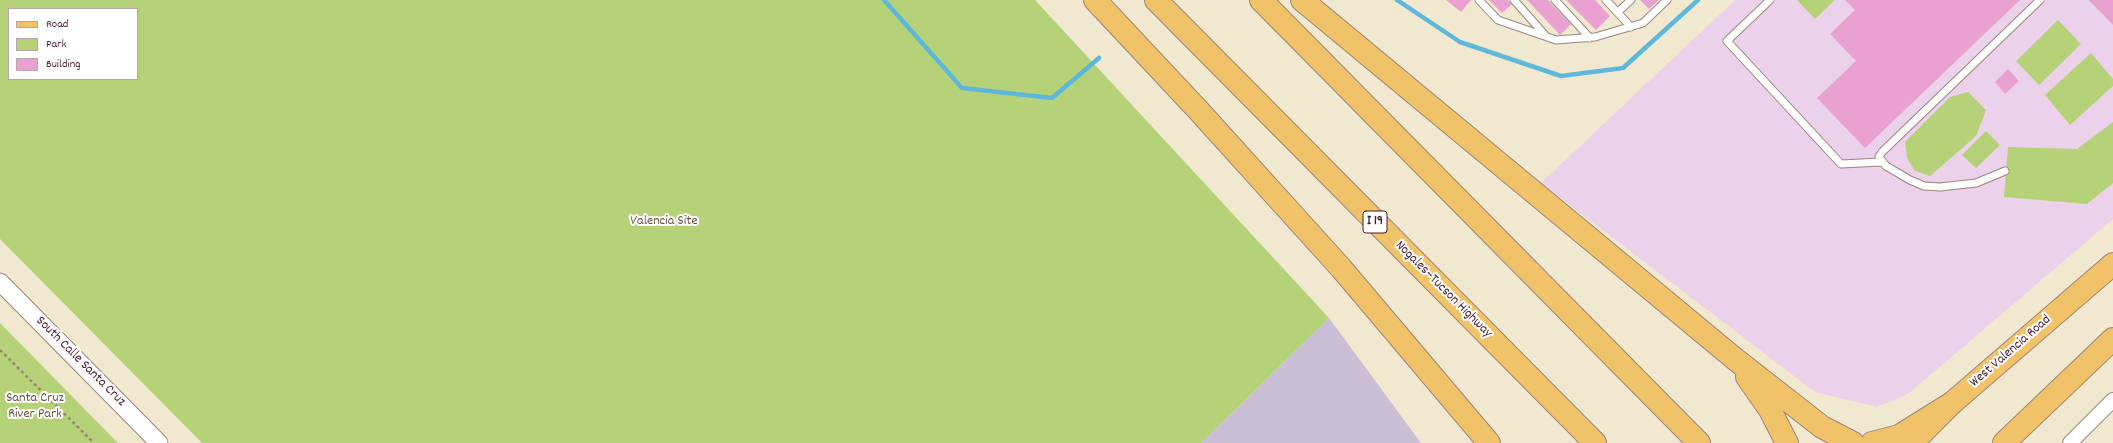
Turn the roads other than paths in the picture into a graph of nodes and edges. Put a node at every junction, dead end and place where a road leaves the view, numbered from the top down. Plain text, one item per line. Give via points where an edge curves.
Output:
1 (1095, 0) edge
2 (1156, 0) edge
3 (1261, 0) edge
4 (1302, 0) edge
5 (1479, 0) edge
6 (1514, 0) edge
7 (1555, 0) edge
8 (1606, 0) edge
9 (1631, 0) edge
10 (1667, 0) edge
11 (1770, 0) edge
12 (2040, 0) edge
13 (1618, 12) junction
14 (1631, 27) junction
15 (1546, 36) junction
16 (1590, 38) junction
17 (1881, 162) junction
18 (2005, 170) dead end
19 (2113, 264) edge
20 (0, 282) edge
21 (2113, 339) edge
22 (1735, 359) junction
23 (2113, 400) edge
24 (1952, 403) junction
25 (159, 443) edge
26 (1489, 443) edge
27 (1595, 443) edge
28 (1699, 443) edge
29 (1787, 443) edge
30 (1853, 443) edge
31 (1872, 443) edge
32 (1912, 443) edge
33 (2004, 443) edge
34 (2070, 443) edge

1 - 26 main road via 1200,111 1341,268
2 - 27 main road, Nogales–Tucson Highway / I 19
3 - 28 main road
4 - 22 main road
5 - 15 lane via 1498,20
6 - 15 lane
7 - 16 lane
8 - 13 lane
9 - 13 lane
10 - 14 lane via 1643,23
11 - 17 lane via 1727,41 1841,164
12 - 17 lane via 1882,152 1879,158
13 - 14 lane
14 - 16 lane
15 - 16 lane via 1556,40
17 - 18 lane via 1924,186 1976,183
19 - 24 main road, West Valencia Road
20 - 25 street, South Calle Santa Cruz
21 - 33 main road
22 - 29 main road via 1770,410
22 - 30 main road via 1822,427
23 - 34 street
24 - 31 main road via 1899,436
24 - 32 main road, West Valencia Road

